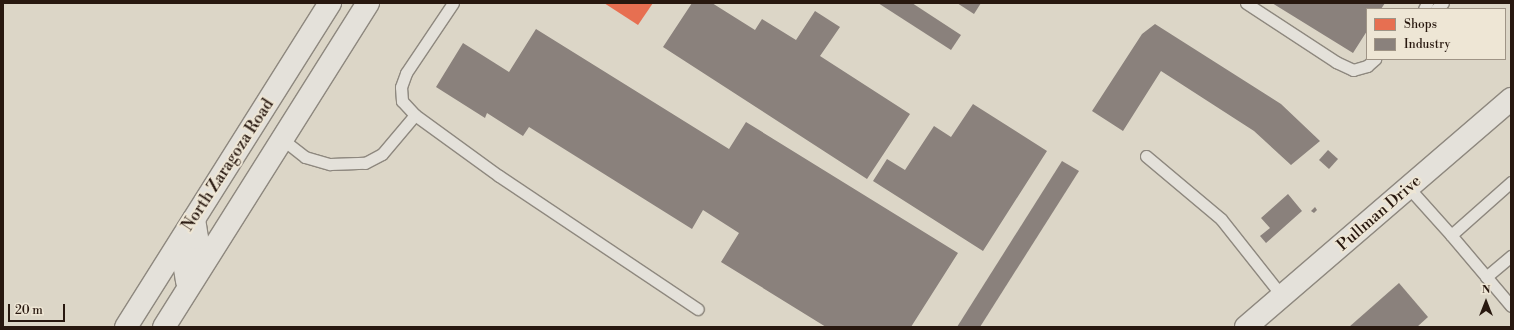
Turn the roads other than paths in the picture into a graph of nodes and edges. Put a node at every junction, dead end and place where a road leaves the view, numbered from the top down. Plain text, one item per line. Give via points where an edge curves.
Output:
1 (330, 3) edge
2 (368, 3) edge
3 (453, 3) edge
4 (1246, 3) edge
5 (1374, 60) edge
6 (1511, 99) edge
7 (415, 115) junction
8 (282, 139) junction
9 (1146, 156) dead end
10 (1511, 182) edge
11 (1408, 188) junction
12 (194, 218) junction
13 (1451, 235) junction
14 (1511, 256) edge
15 (1486, 277) junction
16 (187, 289) junction
17 (1282, 296) junction
18 (1511, 306) edge
19 (698, 309) dead end
20 (126, 327) edge
21 (164, 327) edge
22 (1246, 327) edge

1 - 12 main road, North Zaragoza Road
2 - 8 main road, North Zaragoza Road
3 - 7 lane via 406,74 401,87 402,101
4 - 5 lane via 1336,62 1353,70 1367,66
6 - 11 main road, Pullman Drive
7 - 8 lane via 382,154 365,163 330,164 304,157
7 - 19 lane via 499,176
8 - 16 main road, North Zaragoza Road
9 - 17 lane via 1221,219
10 - 13 lane
11 - 13 lane
11 - 17 main road, Pullman Drive
12 - 16 main road via 197,238 186,268
12 - 20 main road, North Zaragoza Road
13 - 15 lane
14 - 15 lane
15 - 18 lane
16 - 21 main road, North Zaragoza Road
17 - 22 main road, Pullman Drive

